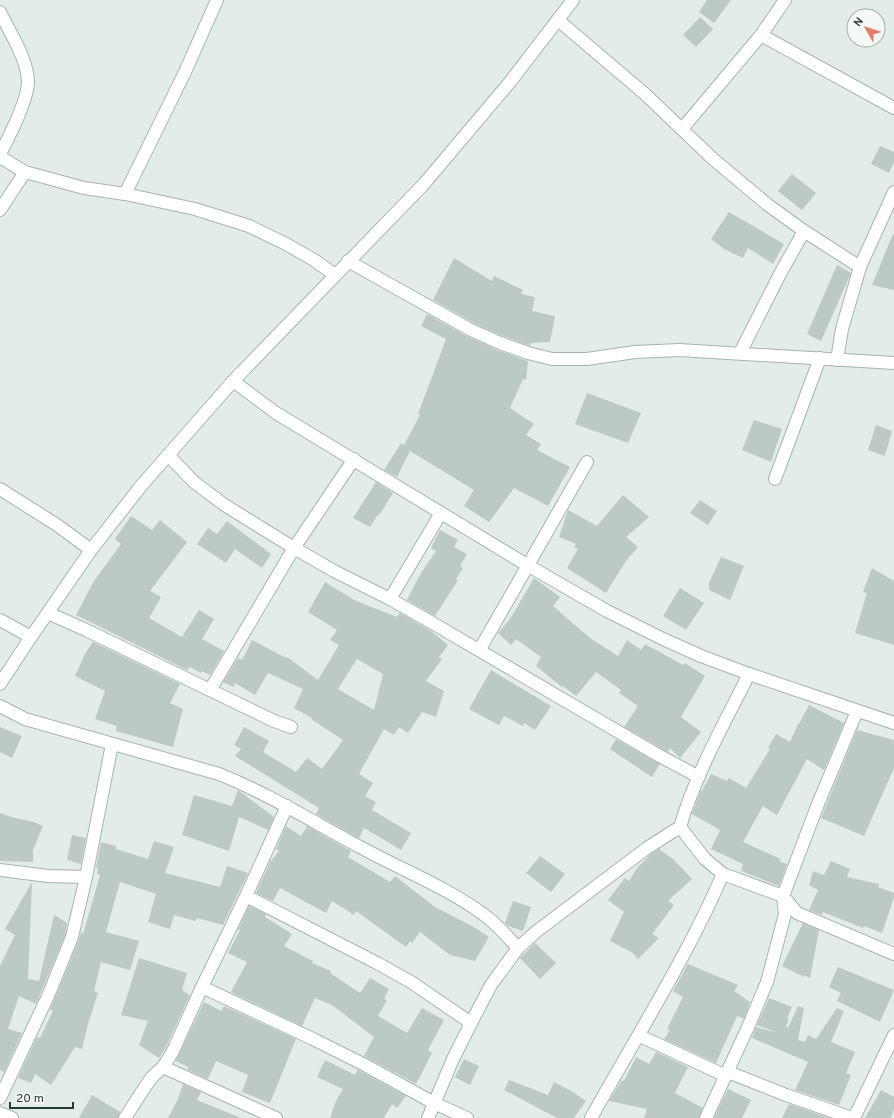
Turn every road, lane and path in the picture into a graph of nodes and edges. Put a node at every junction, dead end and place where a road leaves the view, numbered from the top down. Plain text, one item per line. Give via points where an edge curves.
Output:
1 (217, 0) edge
2 (573, 0) edge
3 (785, 0) edge
4 (0, 12) edge
5 (558, 20) junction
6 (761, 35) junction
7 (894, 108) edge
8 (682, 129) junction
9 (0, 154) edge
10 (0, 157) edge
11 (26, 172) junction
12 (894, 192) edge
13 (125, 194) junction
14 (0, 210) edge
15 (804, 231) junction
16 (348, 261) junction
17 (860, 267) junction
18 (335, 275) junction
19 (740, 353) junction
20 (820, 358) junction
21 (837, 360) junction
22 (894, 363) edge
23 (233, 381) junction
24 (168, 456) junction
25 (354, 459) junction
26 (587, 462) dead end
27 (775, 479) dead end
28 (0, 489) edge
29 (441, 513) junction
30 (294, 548) junction
31 (91, 550) junction
32 (527, 565) junction
33 (390, 599) junction
34 (48, 613) junction
35 (0, 620) edge
36 (31, 637) junction
37 (480, 649) junction
38 (749, 674) junction
39 (0, 684) edge
40 (210, 690) junction
41 (0, 706) edge
42 (857, 711) junction
43 (894, 723) edge
44 (291, 726) dead end
45 (112, 744) junction
46 (699, 777) junction
47 (287, 806) junction
48 (680, 826) junction
49 (0, 870) edge
50 (723, 874) junction
51 (86, 877) junction
52 (246, 896) junction
53 (783, 896) junction
54 (518, 948) junction
55 (894, 954) edge
56 (202, 987) junction
57 (471, 1023) junction
58 (894, 1035) edge
59 (640, 1036) junction
60 (163, 1067) junction
61 (727, 1074) junction
62 (0, 1098) edge
63 (434, 1103) junction
64 (0, 1113) edge
65 (12, 1118) edge
66 (125, 1118) edge
67 (276, 1118) edge
68 (428, 1118) edge
69 (467, 1118) edge
70 (591, 1118) edge
71 (706, 1118) edge
72 (853, 1118) edge

1 - 13 street
2 - 5 street
3 - 6 street
4 - 9 street via 23,57 28,80 26,97
5 - 8 street via 646,94
5 - 16 street via 462,141 423,185
6 - 7 street
6 - 8 street
8 - 15 street via 768,205
10 - 11 street
11 - 13 street via 84,188
11 - 14 street
12 - 17 street
13 - 18 street via 194,209 249,226 286,244
15 - 17 street
15 - 19 street
16 - 18 street
16 - 19 street via 471,330 500,343 552,359 587,359 635,352 679,350
17 - 21 street via 842,329
18 - 23 street
19 - 20 street
20 - 21 street
20 - 27 street
21 - 22 street
23 - 24 street
23 - 25 street via 276,413
24 - 30 street via 194,482 223,504
24 - 31 street
25 - 29 street
25 - 30 street
26 - 32 street
28 - 31 street
29 - 32 street
29 - 33 street
30 - 33 street
30 - 40 street
31 - 34 street
32 - 37 street
32 - 38 street via 663,639
33 - 37 street
34 - 36 street
34 - 40 street
35 - 36 street
36 - 39 street
37 - 46 street
38 - 42 street
38 - 46 street
40 - 44 street
41 - 45 street via 25,719
42 - 43 street
42 - 53 street
45 - 47 street via 219,774 246,784
45 - 51 street
46 - 48 street
47 - 52 street
47 - 54 street via 368,852 451,893 483,914
48 - 50 street via 705,859
48 - 54 street via 647,848
49 - 51 street via 48,876
50 - 53 street
50 - 59 street via 706,912
51 - 62 street via 72,937 48,996
52 - 56 street
52 - 57 street via 383,966
53 - 55 street via 797,913
53 - 61 street via 785,914 767,982
54 - 57 street via 491,985
56 - 60 street
56 - 63 street via 334,1049
57 - 63 street
58 - 72 street
59 - 61 street
59 - 70 street
60 - 66 street via 142,1090
60 - 67 street
61 - 71 street
61 - 72 street
63 - 68 street
63 - 69 street
64 - 65 street

